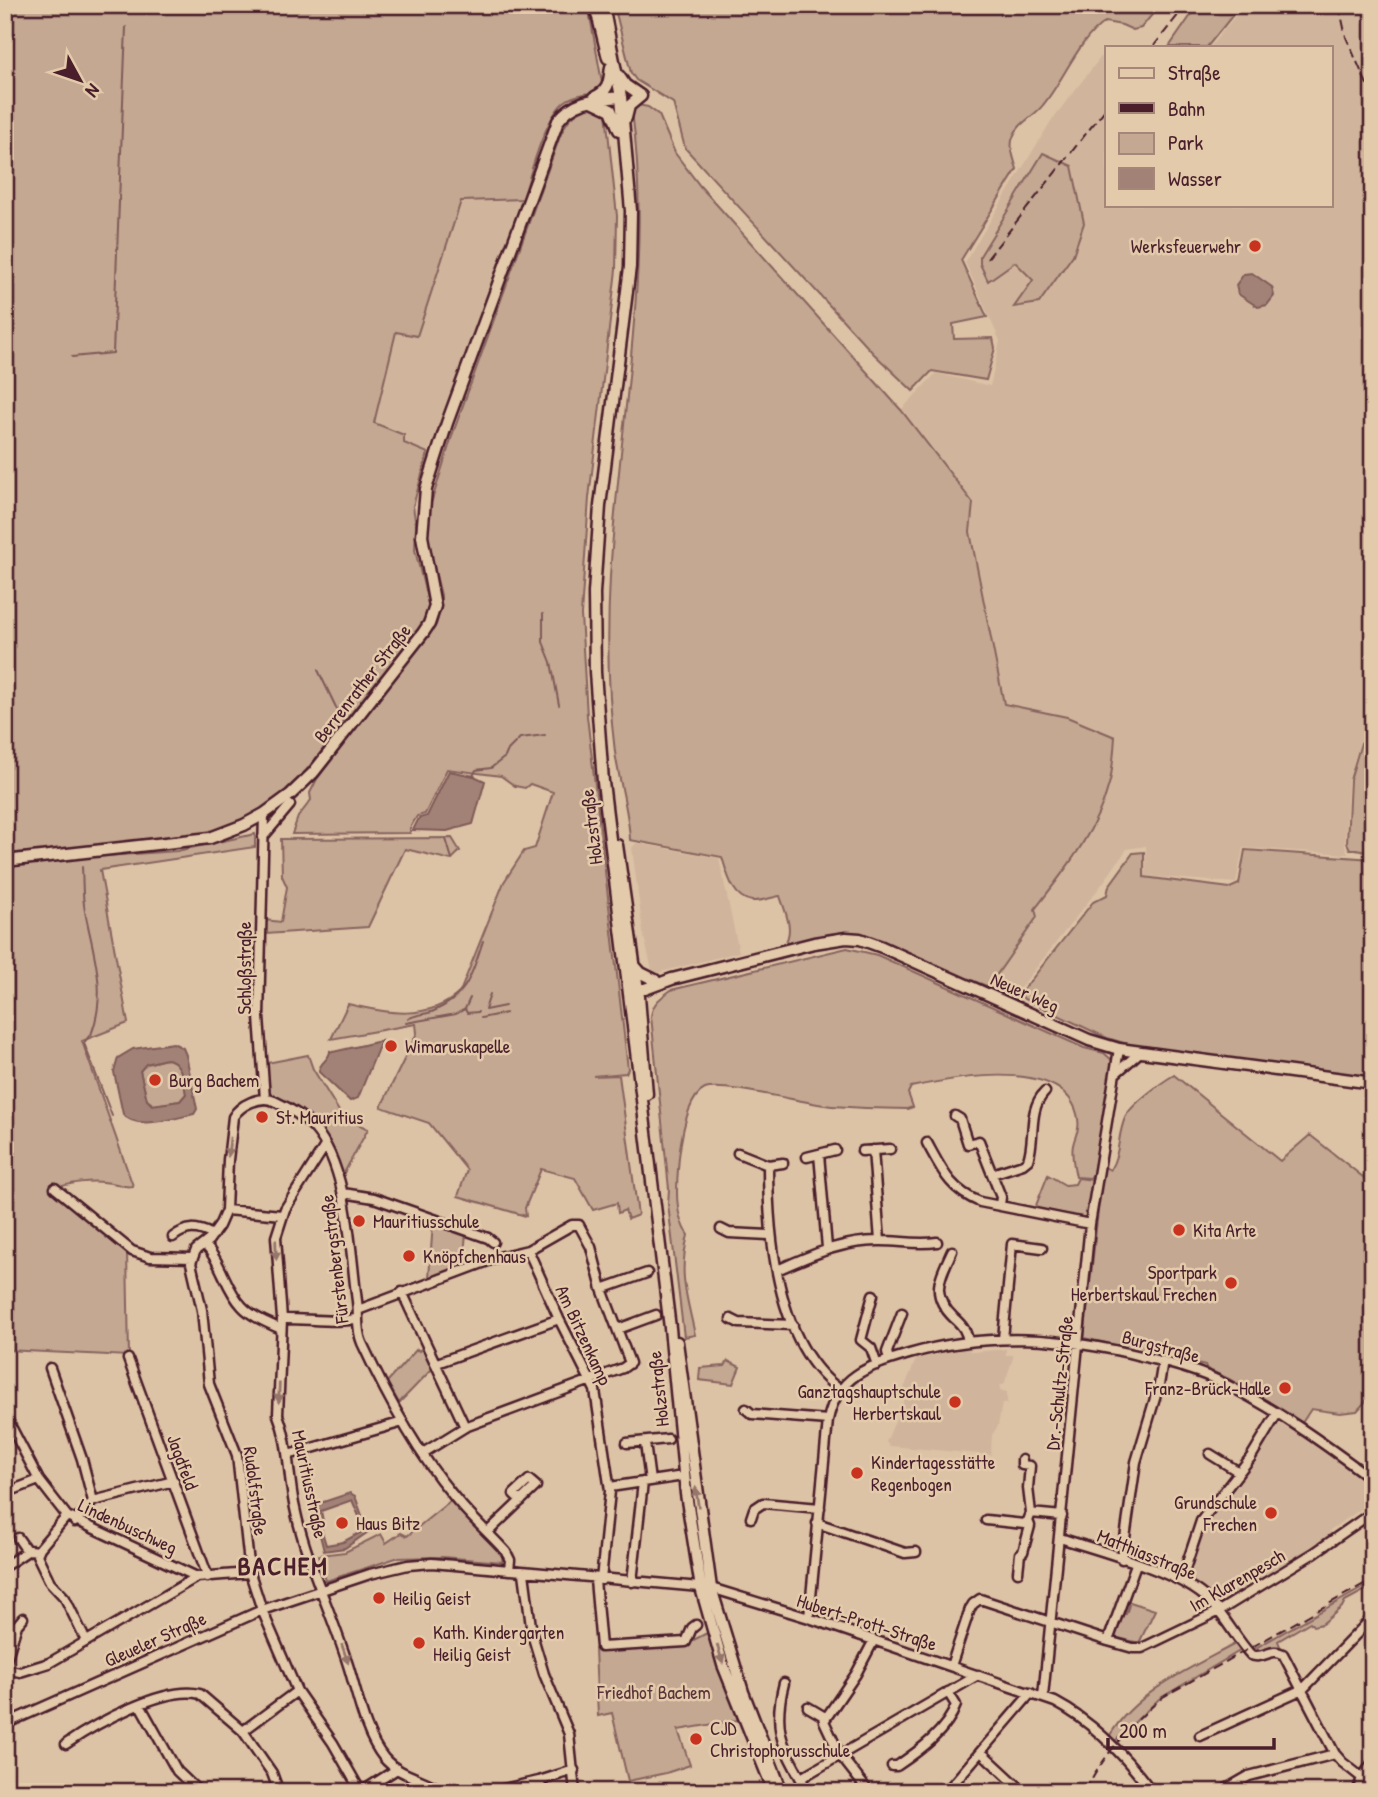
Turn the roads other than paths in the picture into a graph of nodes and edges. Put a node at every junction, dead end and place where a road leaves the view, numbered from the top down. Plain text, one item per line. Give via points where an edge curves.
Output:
1 (595, 5) edge
2 (603, 5) edge
3 (614, 70) junction
4 (619, 97) junction
5 (589, 100) junction
6 (622, 130) junction
7 (603, 762) junction
8 (290, 805) dead end
9 (264, 814) junction
10 (263, 837) junction
11 (5, 861) edge
12 (633, 964) junction
13 (657, 982) junction
14 (634, 987) junction
15 (642, 1027) junction
16 (1119, 1049) junction
17 (1139, 1052) junction
18 (1115, 1073) junction
19 (1373, 1083) edge
20 (1045, 1092) dead end
21 (265, 1099) junction
22 (955, 1116) dead end
23 (927, 1143) dead end
24 (325, 1146) junction
25 (890, 1149) dead end
26 (835, 1150) dead end
27 (873, 1150) junction
28 (862, 1151) dead end
29 (738, 1153) dead end
30 (819, 1154) junction
31 (807, 1157) dead end
32 (783, 1163) dead end
33 (768, 1165) junction
34 (992, 1174) junction
35 (55, 1188) dead end
36 (343, 1193) junction
37 (1000, 1205) junction
38 (226, 1210) junction
39 (282, 1215) junction
40 (1090, 1224) junction
41 (722, 1229) dead end
42 (213, 1235) junction
43 (769, 1235) junction
44 (173, 1237) dead end
45 (880, 1241) junction
46 (493, 1242) dead end
47 (936, 1242) dead end
48 (204, 1244) junction
49 (827, 1248) junction
50 (1042, 1248) dead end
51 (524, 1250) junction
52 (952, 1251) dead end
53 (192, 1258) junction
54 (777, 1270) junction
55 (647, 1273) dead end
56 (602, 1289) junction
57 (402, 1292) junction
58 (873, 1295) dead end
59 (902, 1313) dead end
60 (358, 1314) junction
61 (656, 1315) dead end
62 (282, 1319) junction
63 (559, 1319) junction
64 (731, 1319) dead end
65 (793, 1325) junction
66 (281, 1329) junction
67 (618, 1329) junction
68 (1003, 1339) junction
69 (968, 1342) junction
70 (1079, 1343) junction
71 (128, 1359) dead end
72 (889, 1360) junction
73 (1163, 1362) junction
74 (437, 1363) junction
75 (877, 1365) junction
76 (50, 1368) dead end
77 (592, 1380) junction
78 (839, 1389) junction
79 (746, 1409) dead end
80 (1278, 1414) junction
81 (5, 1415) edge
82 (828, 1420) junction
83 (403, 1422) junction
84 (465, 1427) junction
85 (668, 1439) dead end
86 (627, 1443) dead end
87 (645, 1443) junction
88 (423, 1453) junction
89 (1210, 1454) dead end
90 (288, 1455) junction
91 (1022, 1460) dead end
92 (1240, 1472) junction
93 (677, 1477) dead end
94 (39, 1480) junction
95 (1373, 1480) edge
96 (174, 1481) junction
97 (647, 1482) junction
98 (610, 1487) junction
99 (5, 1493) edge
100 (93, 1501) junction
101 (521, 1501) dead end
102 (820, 1508) junction
103 (1373, 1512) edge
104 (67, 1516) junction
105 (1062, 1516) junction
106 (1030, 1517) junction
107 (751, 1518) dead end
108 (986, 1520) dead end
109 (75, 1522) junction
110 (817, 1523) junction
111 (488, 1532) junction
112 (18, 1538) dead end
113 (1060, 1538) junction
114 (27, 1551) junction
115 (38, 1551) junction
116 (916, 1552) dead end
117 (1122, 1559) junction
118 (1136, 1564) junction
119 (5, 1566) edge
120 (509, 1570) junction
121 (1018, 1572) dead end
122 (250, 1573) junction
123 (524, 1573) junction
124 (197, 1577) junction
125 (208, 1577) junction
126 (598, 1580) junction
127 (1181, 1581) junction
128 (632, 1582) junction
129 (706, 1588) junction
130 (321, 1590) junction
131 (262, 1610) junction
132 (1219, 1611) junction
133 (1373, 1617) edge
134 (23, 1618) dead end
135 (809, 1618) junction
136 (1051, 1622) junction
137 (696, 1625) dead end
138 (874, 1640) junction
139 (86, 1641) junction
140 (1108, 1641) junction
141 (5, 1664) edge
142 (951, 1666) junction
143 (5, 1669) edge
144 (978, 1675) junction
145 (784, 1683) dead end
146 (1303, 1689) junction
147 (298, 1691) junction
148 (948, 1692) junction
149 (1031, 1693) junction
150 (1043, 1697) junction
151 (140, 1705) junction
152 (808, 1706) dead end
153 (825, 1717) junction
154 (5, 1724) edge
155 (243, 1731) junction
156 (1200, 1737) dead end
157 (66, 1744) dead end
158 (981, 1752) junction
159 (1335, 1754) junction
160 (840, 1755) junction
161 (1373, 1762) edge
162 (892, 1766) dead end
163 (397, 1769) junction
164 (574, 1770) junction
165 (801, 1778) junction
166 (1362, 1778) junction
167 (539, 1781) junction
168 (1370, 1785) edge
169 (199, 1792) edge
170 (279, 1792) edge
171 (361, 1792) edge
172 (444, 1792) edge
173 (490, 1792) edge
174 (543, 1792) edge
175 (575, 1792) edge
176 (774, 1792) edge
177 (782, 1792) edge
178 (808, 1792) edge
179 (869, 1792) edge
180 (946, 1792) edge
181 (1024, 1792) edge
182 (1152, 1792) edge
183 (1221, 1792) edge
184 (1357, 1792) edge

1 - 3 main road
2 - 3 main road
3 - 4 main road
3 - 5 main road via 607,89
3 - 6 main road via 641,96 628,107
4 - 5 main road, Berrenrather Straße
4 - 6 main road
5 - 6 main road via 611,110
5 - 9 main road, Berrenrather Straße via 569,108 558,121 435,459 426,489 422,536 435,597 429,624 318,767
6 - 7 main road via 627,281 594,593
7 - 12 main road, Holzstraße
7 - 14 main road, Holzstraße via 622,938
8 - 10 street
9 - 10 street, Schloßstraße
9 - 11 main road, Berrenrather Straße via 210,838
10 - 21 street, Schloßstraße via 259,1017
12 - 13 main road
12 - 14 main road, Holzstraße
13 - 14 main road, Neuer Weg
13 - 15 main road via 647,998
13 - 16 main road, Neuer Weg via 814,943 860,939
14 - 15 main road, Holzstraße
14 - 129 main road, Holzstraße via 686,1494
129 -> 15 main road, Holzstraße
16 - 17 main road, Neuer Weg
16 - 18 street, Dr.-Schultz-Straße
17 - 18 street
17 - 19 main road, Neuer Weg
18 - 40 street, Dr.-Schultz-Straße
20 - 34 street via 1038,1098 1028,1160
21 - 24 street, Fürstenbergstraße via 310,1124
21 -> 38 street via 246,1105 233,1117
22 - 34 street via 968,1144 979,1140
23 - 37 street via 958,1191
24 - 36 street, Fürstenbergstraße
24 - 39 street, Mauritiusstraße
25 - 27 street
26 - 30 street
27 - 28 street
27 - 45 street
29 - 33 street
30 - 31 street
30 - 49 street
32 - 33 street
33 - 43 street
34 - 37 street
35 - 53 street via 132,1251 150,1257
36 - 46 street via 374,1198
36 - 60 street, Fürstenbergstraße
37 - 40 street
38 - 39 street
38 - 42 street
39 -> 62 street, Mauritiusstraße via 275,1247
40 - 70 street, Dr.-Schultz-Straße
41 - 43 street
42 - 44 street via 194,1228
42 - 48 street
43 - 54 street
45 - 47 street
45 - 49 street
48 - 53 street
48 - 66 street via 213,1252 241,1305
49 - 54 street
50 - 68 street via 1012,1244
51 - 56 street via 576,1224 591,1247
51 - 57 street
51 - 63 street, Am Bitzenkamp
52 - 69 street via 938,1290 946,1309 964,1328
53 - 122 street, Rudolfstraße via 209,1384 237,1455
54 - 65 street
55 - 56 street
56 - 67 street
57 - 60 street
57 - 74 street
58 - 75 street via 861,1340 872,1349
59 - 72 street via 887,1352
60 - 62 street via 345,1321
60 - 83 street, Fürstenbergstraße via 361,1340
61 - 67 street
62 - 66 street, Mauritiusstraße
63 - 74 street
63 - 77 street, Am Bitzenkamp
64 - 65 street
65 - 78 street via 815,1368
66 -> 90 street, Mauritiusstraße via 278,1415
67 - 77 street via 630,1363
68 - 69 street, Burgstraße
68 - 70 street, Burgstraße
69 - 72 street, Burgstraße
70 - 73 street, Burgstraße
70 - 105 street, Dr.-Schultz-Straße
71 - 96 street, Jagdfeld
72 - 75 street, Burgstraße
73 - 80 street, Burgstraße via 1220,1381
73 - 117 street via 1136,1462
74 - 84 street
75 - 78 street, Burgstraße via 853,1376
76 - 100 street
77 - 84 street
77 - 98 street, Am Bitzenkamp
78 - 82 street
79 - 82 street via 752,1414
80 - 92 street
80 - 95 street, Burgstraße
81 - 94 street, Lindenbuschweg
82 - 102 street
83 - 88 street, Fürstenbergstraße
83 - 90 street
84 - 88 street
85 - 87 street
86 - 87 street
87 - 97 street
88 - 111 street, Fürstenbergstraße via 449,1491
89 - 92 street
90 - 130 street, Mauritiusstraße via 293,1502
91 - 106 street via 1022,1465 1030,1466
92 - 127 street via 1201,1521
93 - 97 street
94 - 99 street
94 - 104 street, Lindenbuschweg
96 - 100 street
96 - 125 street, Jagdfeld
97 - 98 street
97 - 128 street
98 - 126 street, Am Bitzenkamp
100 - 109 street
101 - 111 street
102 - 107 street via 763,1503
102 - 110 street
103 - 132 street, Im Klarenpesch
104 - 109 street, Lindenbuschweg
104 - 115 street
105 - 106 street
105 - 113 street, Dr.-Schultz-Straße
106 - 108 street via 1024,1524
106 - 121 street
109 - 124 street, Lindenbuschweg
110 - 116 street via 905,1553
110 - 135 street
111 - 120 street, Fürstenbergstraße via 509,1557
112 - 114 street
113 - 117 street, Matthiasstraße
113 - 136 street, Dr.-Schultz-Straße
114 - 115 street
114 - 119 street
115 - 139 street
117 - 118 street, Matthiasstraße
118 - 127 street, Matthiasstraße
118 - 140 street
120 - 123 street, Hubert-Prott-Straße
120 - 130 street, Hubert-Prott-Straße via 415,1564
122 - 125 street, Lindenbuschweg
122 - 131 street, Rudolfstraße
123 - 126 street, Hubert-Prott-Straße
123 - 164 street via 532,1634 569,1734
124 - 125 street, Lindenbuschweg
124 - 139 street
126 - 128 street, Hubert-Prott-Straße
126 - 137 street, Am Bitzenkamp via 601,1647 686,1642
127 - 132 street, Matthiasstraße
128 - 129 street, Hubert-Prott-Straße
129 - 135 street, Hubert-Prott-Straße
129 -> 176 main road, Holzstraße via 723,1665
129 - 177 main road, Holzstraße
130 - 131 street, Gleueler Straße
130 -> 163 street, Mauritiusstraße via 376,1745
131 - 147 street, Rudolfstraße
131 - 154 street, Gleueler Straße
132 - 140 street, Im Klarenpesch via 1142,1648
132 - 146 street, Matthiasstraße via 1251,1656 1283,1654
133 - 146 street
134 - 141 street
135 - 138 street, Hubert-Prott-Straße
136 - 140 street, Im Klarenpesch
136 - 142 street, Im Klarenpesch via 976,1600
136 - 150 street, Dr.-Schultz-Straße
138 - 142 street, Hubert-Prott-Straße
138 - 153 street
139 - 143 street via 41,1667 20,1672
142 - 144 street, Hubert-Prott-Straße
144 - 148 street
144 - 149 street, Hubert-Prott-Straße
145 - 165 street via 778,1727
146 - 156 street
146 - 159 street, Matthiasstraße
147 - 155 street
147 - 171 street, Rudolfstraße
148 - 160 street
148 - 162 street via 956,1706 945,1722 927,1744
149 - 150 street, Hubert-Prott-Straße
149 - 158 street
150 - 182 street, Hubert-Prott-Straße via 1083,1720
151 - 155 street via 196,1693
151 - 157 street
151 - 169 street via 177,1771
152 - 153 street
153 - 160 street via 825,1727
155 - 170 street via 272,1773
158 - 180 street
158 - 181 street
159 - 166 street, Matthiasstraße
159 - 183 street via 1249,1776
160 - 165 street
160 - 179 street
161 - 166 street
163 - 171 street
163 - 172 street, Mauritiusstraße
164 - 167 street
164 - 175 street
165 - 178 street
166 - 168 street, Matthiasstraße
166 - 184 street
167 - 173 street
167 - 174 street

